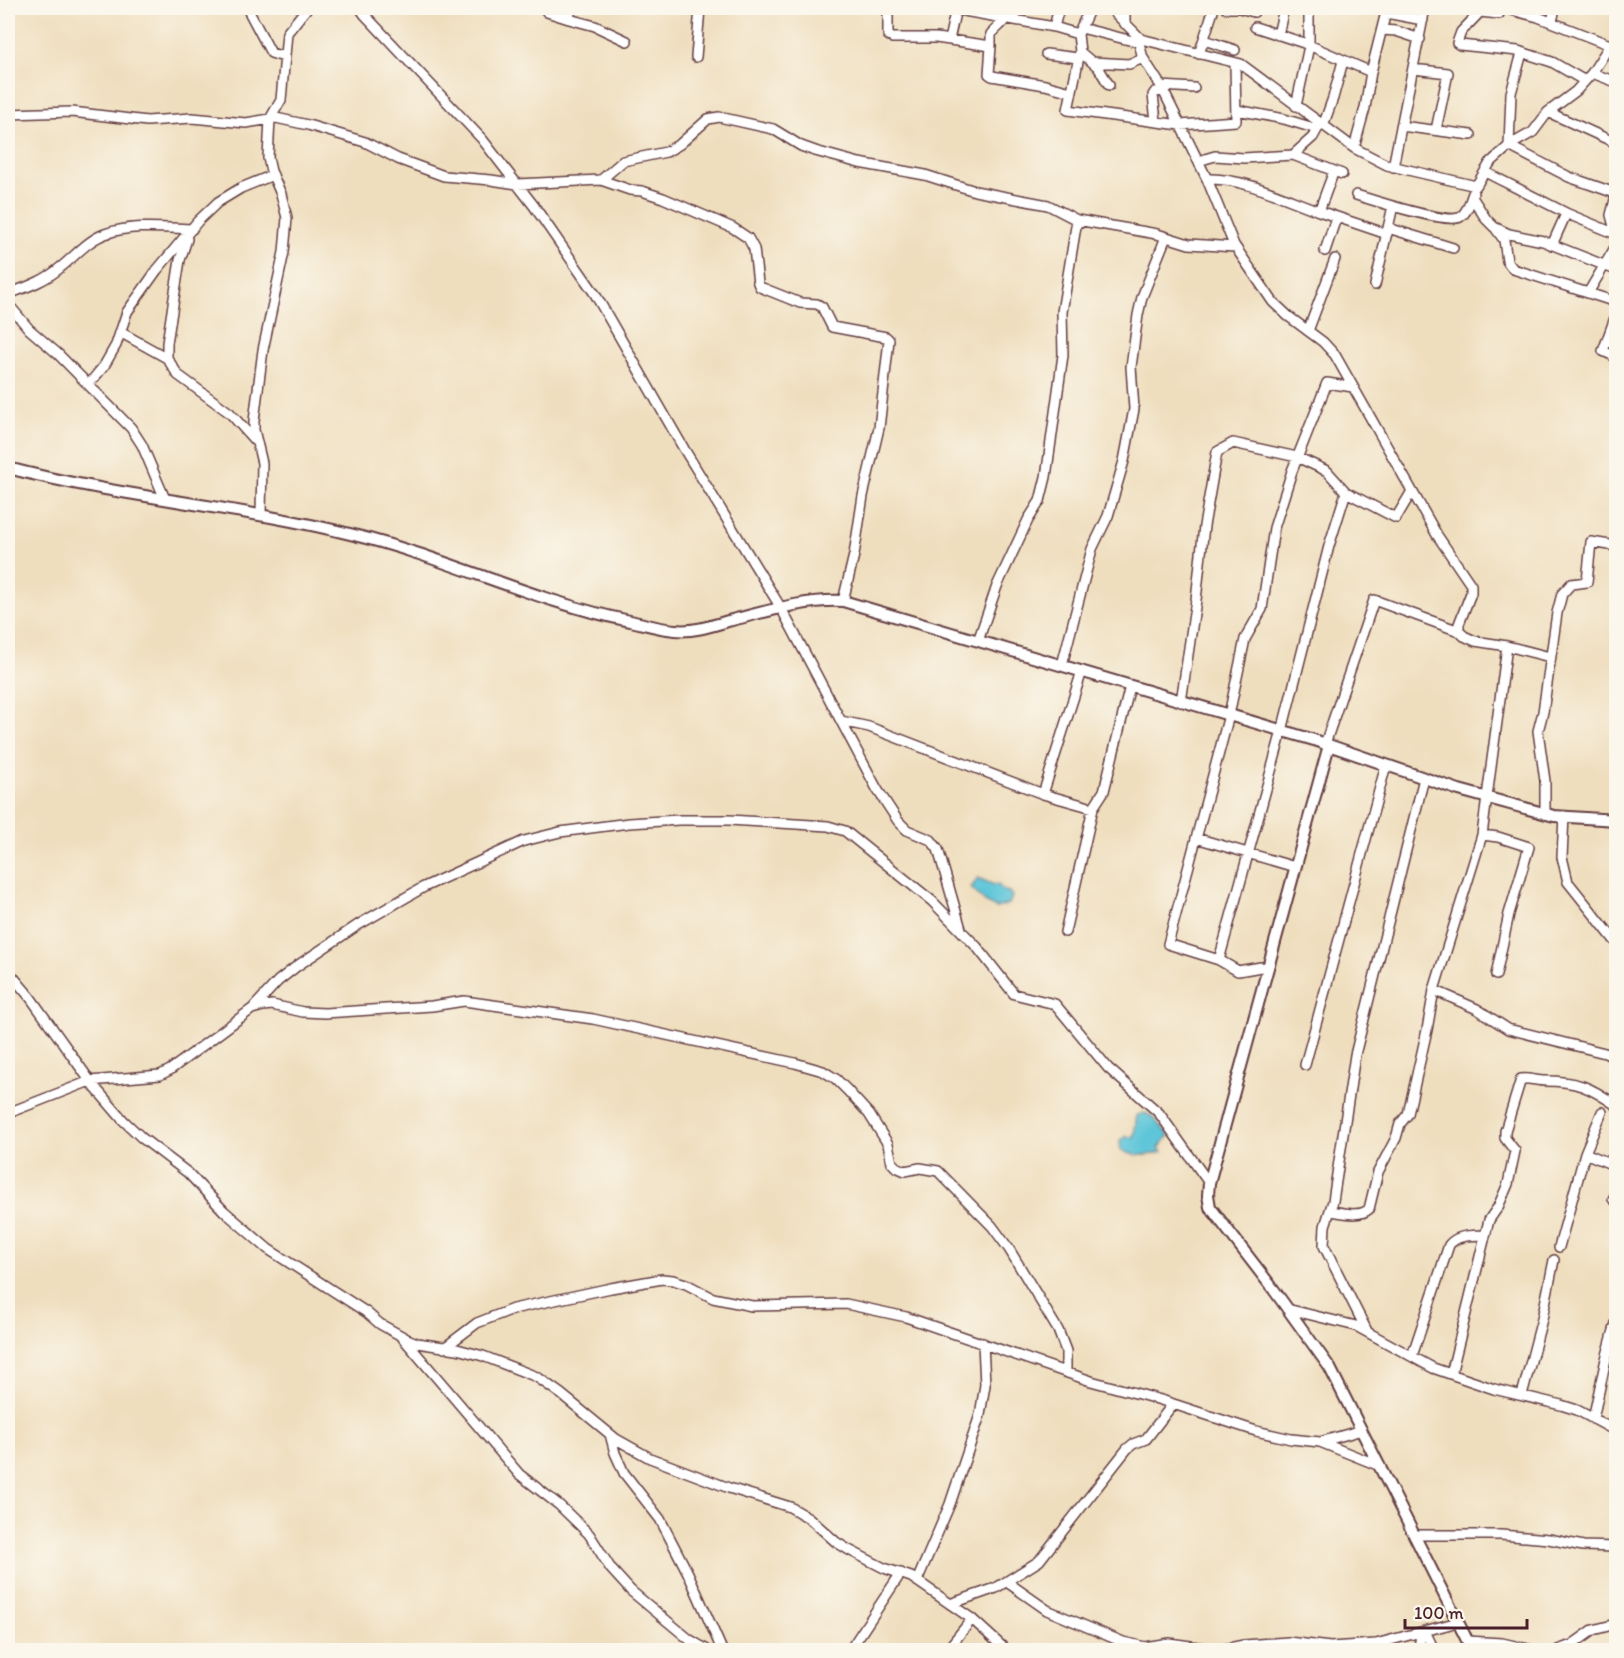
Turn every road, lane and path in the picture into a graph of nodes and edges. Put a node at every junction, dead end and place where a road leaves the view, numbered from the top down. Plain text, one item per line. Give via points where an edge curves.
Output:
1 (247, 8) edge
2 (307, 8) edge
3 (360, 8) edge
4 (544, 8) edge
5 (571, 8) edge
6 (700, 8) edge
7 (888, 8) edge
8 (953, 8) edge
9 (1059, 8) edge
10 (1090, 8) edge
11 (1110, 8) edge
12 (1125, 8) edge
13 (1214, 8) edge
14 (1226, 8) edge
15 (1239, 8) edge
16 (1284, 8) edge
17 (1309, 8) edge
18 (1425, 8) edge
19 (1503, 8) edge
20 (1555, 8) edge
21 (1387, 10) edge
22 (1008, 12) edge
23 (1254, 12) dead end
24 (569, 19) junction
25 (1423, 20) junction
26 (1552, 22) junction
27 (1125, 24) junction
28 (1054, 27) junction
29 (1255, 27) dead end
30 (1382, 30) junction
31 (1080, 31) junction
32 (1278, 35) junction
33 (1137, 39) junction
34 (1420, 39) junction
35 (949, 40) junction
36 (1204, 40) junction
37 (627, 41) dead end
38 (1613, 42) edge
39 (991, 46) junction
40 (1309, 46) junction
41 (1235, 50) dead end
42 (1522, 53) junction
43 (1046, 54) dead end
44 (1199, 54) junction
45 (1079, 55) junction
46 (284, 57) junction
47 (696, 57) dead end
48 (1143, 58) junction
49 (1343, 61) junction
50 (1092, 62) junction
51 (1234, 63) junction
52 (1413, 69) junction
53 (1371, 72) junction
54 (1592, 73) junction
55 (1585, 81) junction
56 (1617, 82) edge
57 (1109, 85) dead end
58 (1194, 88) dead end
59 (1163, 89) junction
60 (1071, 92) junction
61 (1296, 106) junction
62 (1237, 110) junction
63 (1548, 112) junction
64 (8, 114) edge
65 (270, 118) junction
66 (1155, 121) junction
67 (1180, 125) junction
68 (1320, 126) junction
69 (1401, 126) junction
70 (1436, 130) junction
71 (1472, 135) dead end
72 (1617, 143) edge
73 (1509, 147) junction
74 (1354, 148) junction
75 (1293, 155) junction
76 (1198, 161) junction
77 (1392, 166) junction
78 (1485, 172) junction
79 (273, 175) junction
80 (1207, 179) junction
81 (601, 180) junction
82 (517, 184) junction
83 (1476, 186) junction
84 (1356, 195) dead end
85 (1472, 197) junction
86 (1393, 206) junction
87 (1319, 211) junction
88 (1568, 214) junction
89 (1336, 218) junction
90 (1077, 220) junction
91 (1494, 227) junction
92 (192, 229) junction
93 (1387, 231) junction
94 (1616, 234) edge
95 (1166, 237) junction
96 (1552, 245) junction
97 (1617, 246) edge
98 (1235, 247) junction
99 (1453, 248) dead end
100 (1325, 251) dead end
101 (1335, 259) dead end
102 (1605, 265) junction
103 (1617, 270) edge
104 (1375, 285) dead end
105 (1588, 293) junction
106 (8, 294) edge
107 (1617, 302) edge
108 (8, 304) edge
109 (1617, 315) edge
110 (1308, 331) junction
111 (120, 332) junction
112 (1617, 357) edge
113 (167, 358) junction
114 (89, 384) junction
115 (1353, 387) junction
116 (258, 444) junction
117 (1297, 457) junction
118 (8, 468) edge
119 (1412, 491) junction
120 (1346, 492) junction
121 (165, 499) junction
122 (261, 514) junction
123 (1617, 546) edge
124 (843, 602) junction
125 (781, 608) junction
126 (1460, 631) junction
127 (978, 641) junction
128 (1508, 646) junction
129 (1550, 657) junction
130 (1062, 665) junction
131 (1082, 671) junction
132 (1130, 687) junction
133 (1181, 702) junction
134 (1229, 715) junction
135 (841, 721) junction
136 (1282, 730) junction
137 (1327, 744) junction
138 (1386, 765) junction
139 (1424, 778) junction
140 (1043, 794) junction
141 (1489, 798) junction
142 (1093, 808) junction
143 (1545, 814) junction
144 (1564, 816) junction
145 (1617, 820) edge
146 (1482, 835) junction
147 (1196, 838) junction
148 (1248, 853) junction
149 (1295, 867) junction
150 (962, 932) junction
151 (1065, 932) dead end
152 (1617, 942) edge
153 (1219, 960) junction
154 (1268, 968) junction
155 (8, 971) edge
156 (1496, 975) dead end
157 (1434, 990) junction
158 (252, 1009) junction
159 (1617, 1058) edge
160 (1305, 1065) dead end
161 (90, 1081) junction
162 (1617, 1105) edge
163 (1602, 1112) dead end
164 (8, 1113) edge
165 (1585, 1153) junction
166 (1617, 1166) edge
167 (1209, 1182) junction
168 (1329, 1211) junction
169 (1485, 1235) junction
170 (1559, 1247) dead end
171 (1554, 1260) dead end
172 (1287, 1309) junction
173 (1617, 1323) edge
174 (1367, 1331) junction
175 (402, 1336) junction
176 (983, 1343) junction
177 (444, 1348) junction
178 (1412, 1356) junction
179 (1066, 1372) junction
180 (1451, 1374) junction
181 (1522, 1395) junction
182 (1173, 1404) junction
183 (1593, 1419) junction
184 (1362, 1430) junction
185 (1617, 1431) edge
186 (610, 1434) junction
187 (1320, 1442) junction
188 (1380, 1466) junction
189 (1415, 1535) junction
190 (1617, 1546) edge
191 (901, 1573) junction
192 (917, 1581) junction
193 (1007, 1582) junction
194 (950, 1604) junction
195 (972, 1619) junction
196 (1458, 1622) junction
197 (1617, 1624) edge
198 (1423, 1632) junction
199 (996, 1646) edge
200 (1470, 1646) edge
201 (1330, 1649) edge
202 (707, 1650) edge
203 (722, 1650) edge
204 (850, 1650) edge
205 (947, 1650) edge
206 (1006, 1650) edge
207 (1419, 1650) edge
208 (1434, 1650) edge
209 (1532, 1650) edge
210 (1558, 1650) edge

1 - 46 street via 271,53
2 - 46 street via 287,33
3 - 82 street via 482,139
4 - 24 street
5 - 24 street
6 - 47 street
7 - 35 street via 888,35 892,38
8 - 22 street
8 - 35 street
9 - 28 street
10 - 31 street
11 - 27 street
12 - 27 street
13 - 36 street
14 - 15 street
15 - 23 street
16 - 32 street
17 - 40 street
18 - 25 street
19 - 26 street
19 - 42 street via 1499,14 1480,12 1461,32 1457,43
20 - 26 street
21 - 25 street
21 - 30 street
22 - 28 street
22 - 39 street via 1002,25 991,34
24 - 37 street
25 - 34 street
26 - 38 street
27 - 33 street
28 - 31 street
29 - 32 street
30 - 34 street
30 - 53 street
31 - 33 street
31 - 45 street
32 - 40 street
33 - 44 street
33 - 48 street
34 - 52 street
35 - 39 street
36 - 41 street
36 - 44 street
38 - 54 street
39 - 60 street via 992,76
40 - 49 street
40 - 61 street
42 - 55 street via 1552,62
42 - 73 street via 1511,93
43 - 45 street
44 - 51 street
45 - 50 street
45 - 60 street
46 - 65 street via 282,100
48 - 50 street via 1129,64
48 - 59 street
49 - 53 street
49 - 68 street
50 - 57 street
51 - 61 street via 1249,69
51 - 62 street
52 - 69 street
52 - 70 street via 1448,73
53 - 74 street
54 - 55 street
54 - 56 street
55 - 63 street
58 - 59 street
59 - 66 street via 1153,95
59 - 67 street
60 - 66 street via 1068,110
61 - 68 street
62 - 67 street via 1234,122
62 - 68 street
63 - 72 street
63 - 73 street via 1533,132
64 - 65 street via 72,112 147,121 192,118 246,123
65 - 79 street via 268,158
65 - 82 street via 365,142 444,176
66 - 67 street
67 - 76 street
68 - 74 street
68 - 75 street
69 - 70 street
69 - 77 street
70 - 71 street
73 - 78 street
73 - 94 street via 1569,177 1615,193 1611,215
74 - 77 street
75 - 76 street via 1215,156
75 - 87 street via 1338,172
76 - 80 street
77 - 83 street
78 - 83 street
78 - 88 street
79 - 92 street via 218,202
79 - 116 street via 287,218 284,252 259,375 254,430
80 - 87 street via 1241,183
80 - 98 street
81 - 82 street
81 - 90 street via 623,161 666,152 708,119 719,117 773,129 801,146 859,164 916,173 975,191 1048,205
81 - 124 street via 663,198 733,228 748,238 754,249 762,289 800,303 817,304 832,327 889,340 879,428
82 - 125 street via 595,294
83 - 85 street
84 - 86 street
85 - 86 street via 1460,218 1455,219
85 - 91 street
86 - 93 street
87 - 89 street
88 - 94 street
88 - 96 street
89 - 93 street
89 - 100 street
90 - 95 street
90 - 127 street via 1062,312 1063,355 1046,477 1040,501 997,586
91 - 96 street
91 - 105 street via 1504,240 1507,261 1513,269
92 - 106 street via 158,227 103,234 37,284
92 - 111 street via 127,312
92 - 113 street via 180,260
93 - 99 street
93 - 104 street
95 - 98 street via 1189,244
95 - 130 street via 1138,315 1131,367 1134,409 1124,461 1108,516 1092,549
96 - 102 street
97 - 102 street
98 - 110 street via 1273,302
101 - 110 street
102 - 103 street
102 - 105 street
105 - 107 street
108 - 114 street via 29,329
109 - 112 street via 1603,348 1605,354
110 - 115 street via 1335,355
111 - 113 street
111 - 114 street via 105,366
113 - 116 street via 178,375 230,413
114 - 121 street via 131,428
115 - 117 street via 1327,383
115 - 119 street
116 - 122 street via 262,463
117 - 120 street via 1327,471
117 - 133 street via 1233,443 1216,452
117 - 134 street via 1274,528 1263,609 1245,639
118 - 121 street
119 - 120 street via 1396,518
119 - 126 street via 1471,585
120 - 136 street
121 - 122 street
122 - 125 street via 394,546 587,612 673,630 700,629
123 - 129 street via 1591,542 1587,582 1571,584 1562,594
124 - 125 street via 831,600
124 - 127 street
125 - 135 street
126 - 128 street via 1475,641
126 - 137 street via 1374,600
127 - 130 street
128 - 129 street
128 - 141 street
129 - 143 street via 1538,731
130 - 131 street
131 - 132 street
131 - 140 street
132 - 133 street
132 - 142 street via 1104,791
133 - 134 street
134 - 136 street
134 - 147 street
135 - 140 street via 869,727
135 - 150 street via 898,821 907,830 931,840 938,849
136 - 137 street
136 - 148 street
137 - 138 street
137 - 149 street
138 - 139 street
138 - 160 street
139 - 141 street
139 - 168 street via 1360,1031
140 - 142 street
141 - 143 street
141 - 146 street
142 - 151 street
143 - 144 street
144 - 145 street
144 - 152 street via 1562,857 1568,882
146 - 156 street via 1530,847 1509,914
146 - 157 street
147 - 148 street
147 - 153 street via 1168,944
148 - 149 street
148 - 153 street
149 - 154 street
150 - 158 street via 932,901 845,831 828,826 729,820 629,823 524,841 424,887 297,966
150 - 167 street via 1014,993 1055,1004 1108,1068 1159,1113
153 - 154 street via 1238,971
154 - 167 street
155 - 161 street
157 - 159 street via 1477,1009 1508,1029
157 - 168 street via 1408,1114 1378,1172 1369,1209 1358,1214
158 - 161 street via 160,1075
158 - 179 street via 272,1005 303,1012 335,1013 464,1001 484,1003 593,1019 824,1071 869,1114 888,1144 896,1167 905,1171 938,1171 992,1226 1058,1330 1066,1351
161 - 164 street
161 - 175 street via 142,1138 188,1173 260,1243
162 - 169 street via 1593,1089 1558,1080 1521,1079 1505,1131 1505,1138 1515,1151 1508,1184
163 - 165 street
165 - 166 street
165 - 170 street
167 - 172 street via 1210,1207
168 - 174 street via 1324,1246
169 - 178 street via 1462,1237 1449,1245
169 - 180 street
171 - 181 street
172 - 174 street
172 - 184 street via 1330,1368
173 - 183 street
174 - 178 street
175 - 177 street
175 - 202 street via 519,1474 589,1534 611,1569 631,1591
176 - 177 street via 864,1306 752,1306 713,1298 686,1284 662,1280 504,1312 477,1323
176 - 179 street
176 - 192 street via 985,1385 980,1415 950,1504
177 - 186 street via 483,1356 537,1377
178 - 180 street
179 - 182 street
180 - 181 street
181 - 183 street via 1577,1410
182 - 187 street via 1256,1431
182 - 193 street via 1146,1439 1127,1449 1039,1562
183 - 185 street
184 - 187 street
184 - 188 street
186 - 191 street via 650,1458 790,1507 849,1550
186 - 203 street via 624,1473 660,1519
187 - 188 street
188 - 189 street
189 - 190 street via 1501,1535 1583,1546
189 - 196 street
191 - 192 street
191 - 204 street
192 - 194 street
193 - 194 street
193 - 201 street via 1047,1610 1135,1646 1169,1643 1220,1650 1288,1642
194 - 195 street
195 - 199 street
195 - 205 street
196 - 198 street
196 - 200 street
197 - 210 street via 1593,1630
198 - 201 street via 1376,1644
198 - 207 street
198 - 208 street
199 - 206 street
200 - 209 street via 1502,1644

